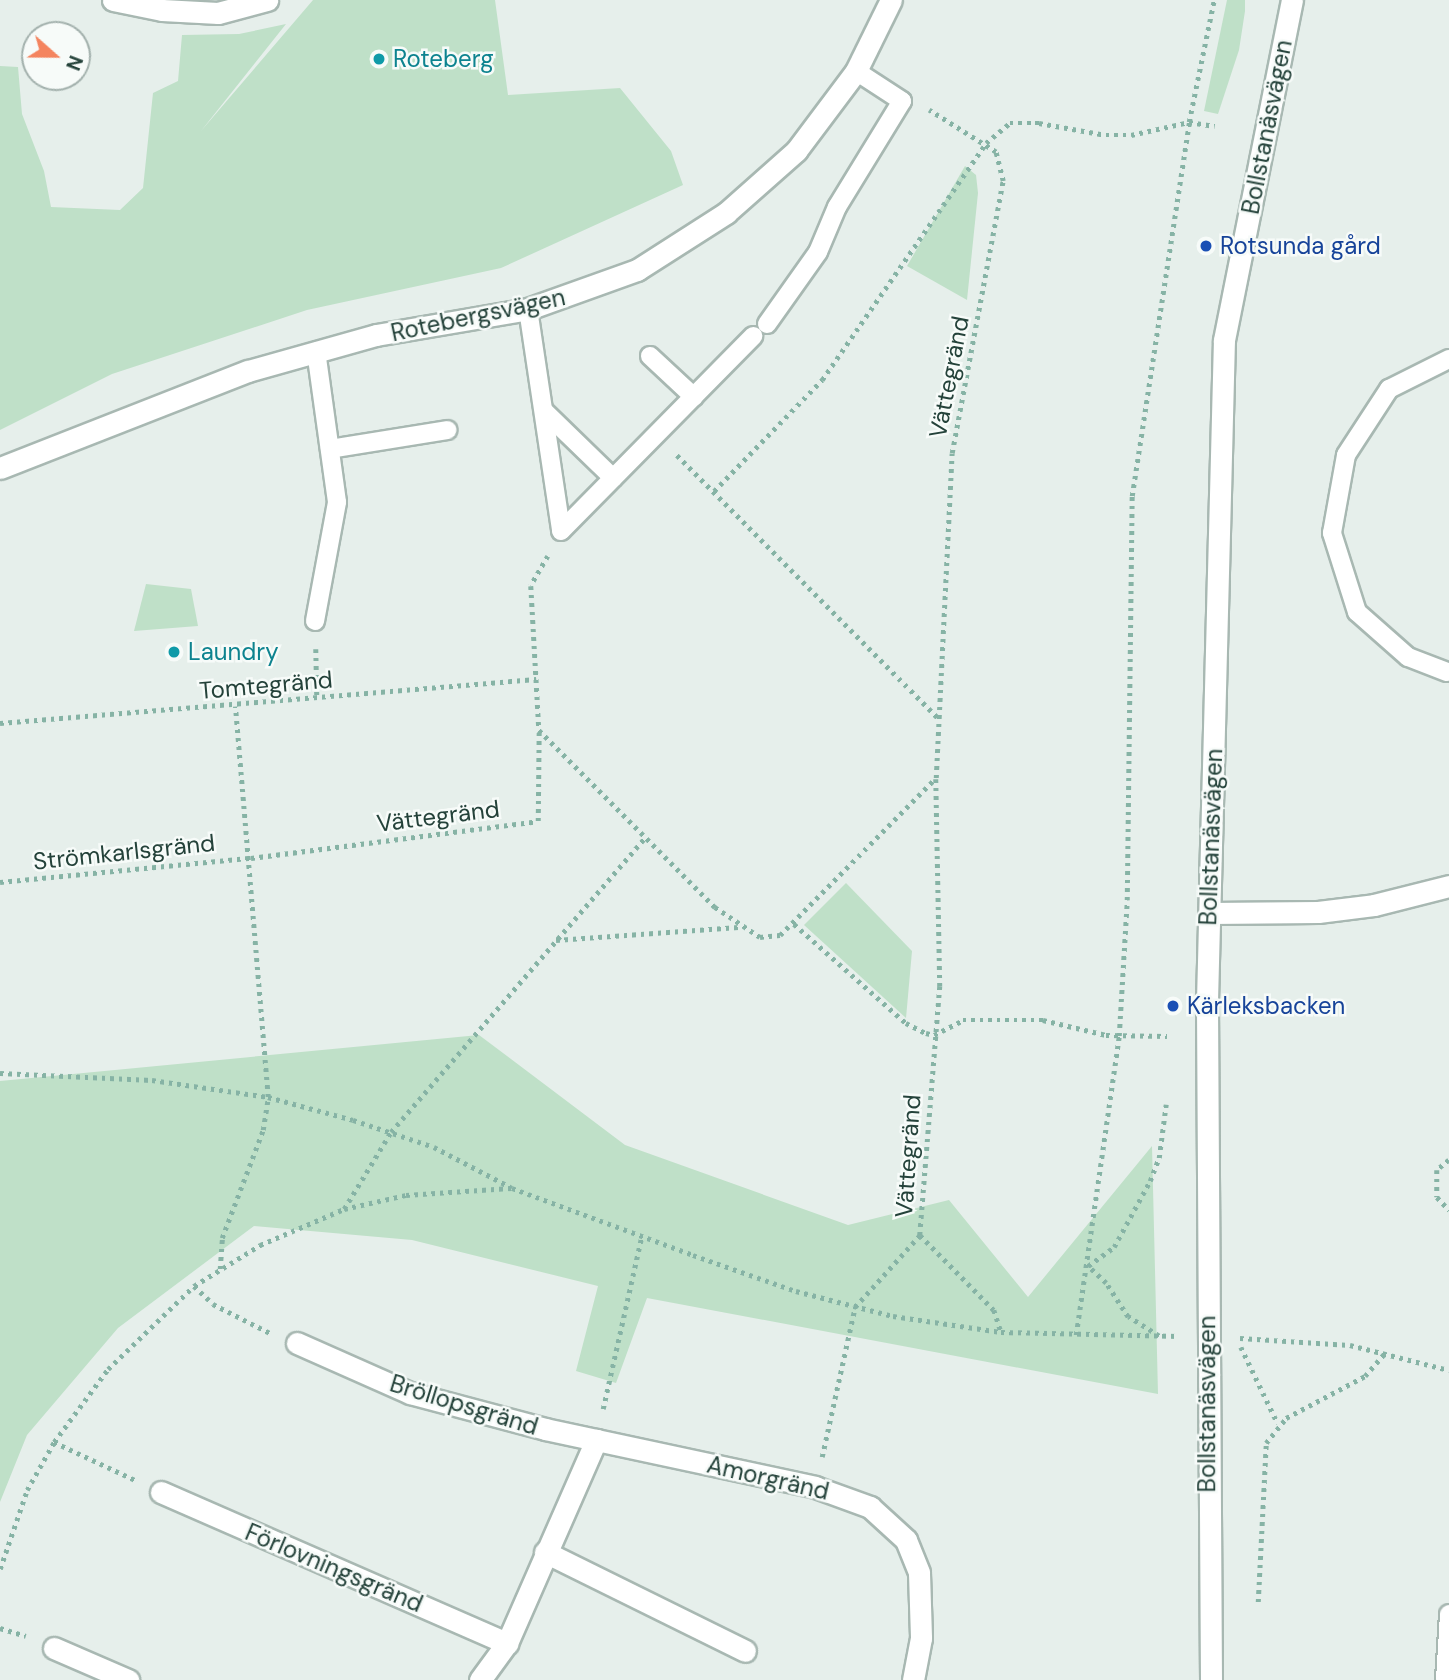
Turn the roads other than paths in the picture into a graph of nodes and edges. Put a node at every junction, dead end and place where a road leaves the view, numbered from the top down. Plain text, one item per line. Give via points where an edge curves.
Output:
1 (113, 0) edge
2 (267, 0) edge
3 (891, 0) edge
4 (1292, 0) edge
5 (155, 5) edge
6 (238, 5) edge
7 (856, 71) junction
8 (528, 309) junction
9 (316, 351) junction
10 (650, 356) dead end
11 (1449, 359) edge
12 (694, 397) junction
13 (545, 412) junction
14 (447, 430) dead end
15 (330, 449) junction
16 (0, 468) edge
17 (613, 478) junction
18 (315, 621) road end
19 (1447, 672) dead end
20 (1449, 886) edge
21 (1210, 913) junction
22 (297, 1343) road end
23 (596, 1440) junction
24 (161, 1492) road end
25 (545, 1552) junction
26 (1449, 1614) edge
27 (507, 1643) junction
28 (54, 1648) dead end
29 (745, 1651) dead end
30 (128, 1680) edge
31 (480, 1680) edge
32 (913, 1680) edge
33 (1211, 1680) edge
34 (1445, 1680) edge

1 - 5 street
2 - 6 street
3 - 7 street, Rotebergsvägen
4 - 21 street, Bollstanäsvägen via 1224,340
5 - 6 street
7 - 8 street, Rotebergsvägen via 796,151 761,185 682,246 637,271
7 - 12 lane via 901,101 837,207 818,252 760,330
8 - 9 street, Rotebergsvägen via 376,335
8 - 13 lane
9 - 15 lane
9 - 16 street, Rotebergsvägen via 172,399
10 - 12 lane
11 - 19 lane via 1389,389 1346,455 1332,533 1357,612 1408,657
12 - 17 lane
13 - 17 lane
13 - 17 lane via 561,531
14 - 15 lane
15 - 18 lane via 337,502
20 - 21 street via 1374,905 1318,912
21 - 33 street, Bollstanäsvägen via 1207,1502
22 - 23 street, Bröllopsgränd via 410,1393
23 - 25 street
23 - 32 street, Amorgränd via 815,1487 870,1507 906,1540 919,1573 921,1638
24 - 27 street, Förlovningsgränd
25 - 27 street
25 - 29 street
26 - 34 lane
27 - 31 street
28 - 30 street

